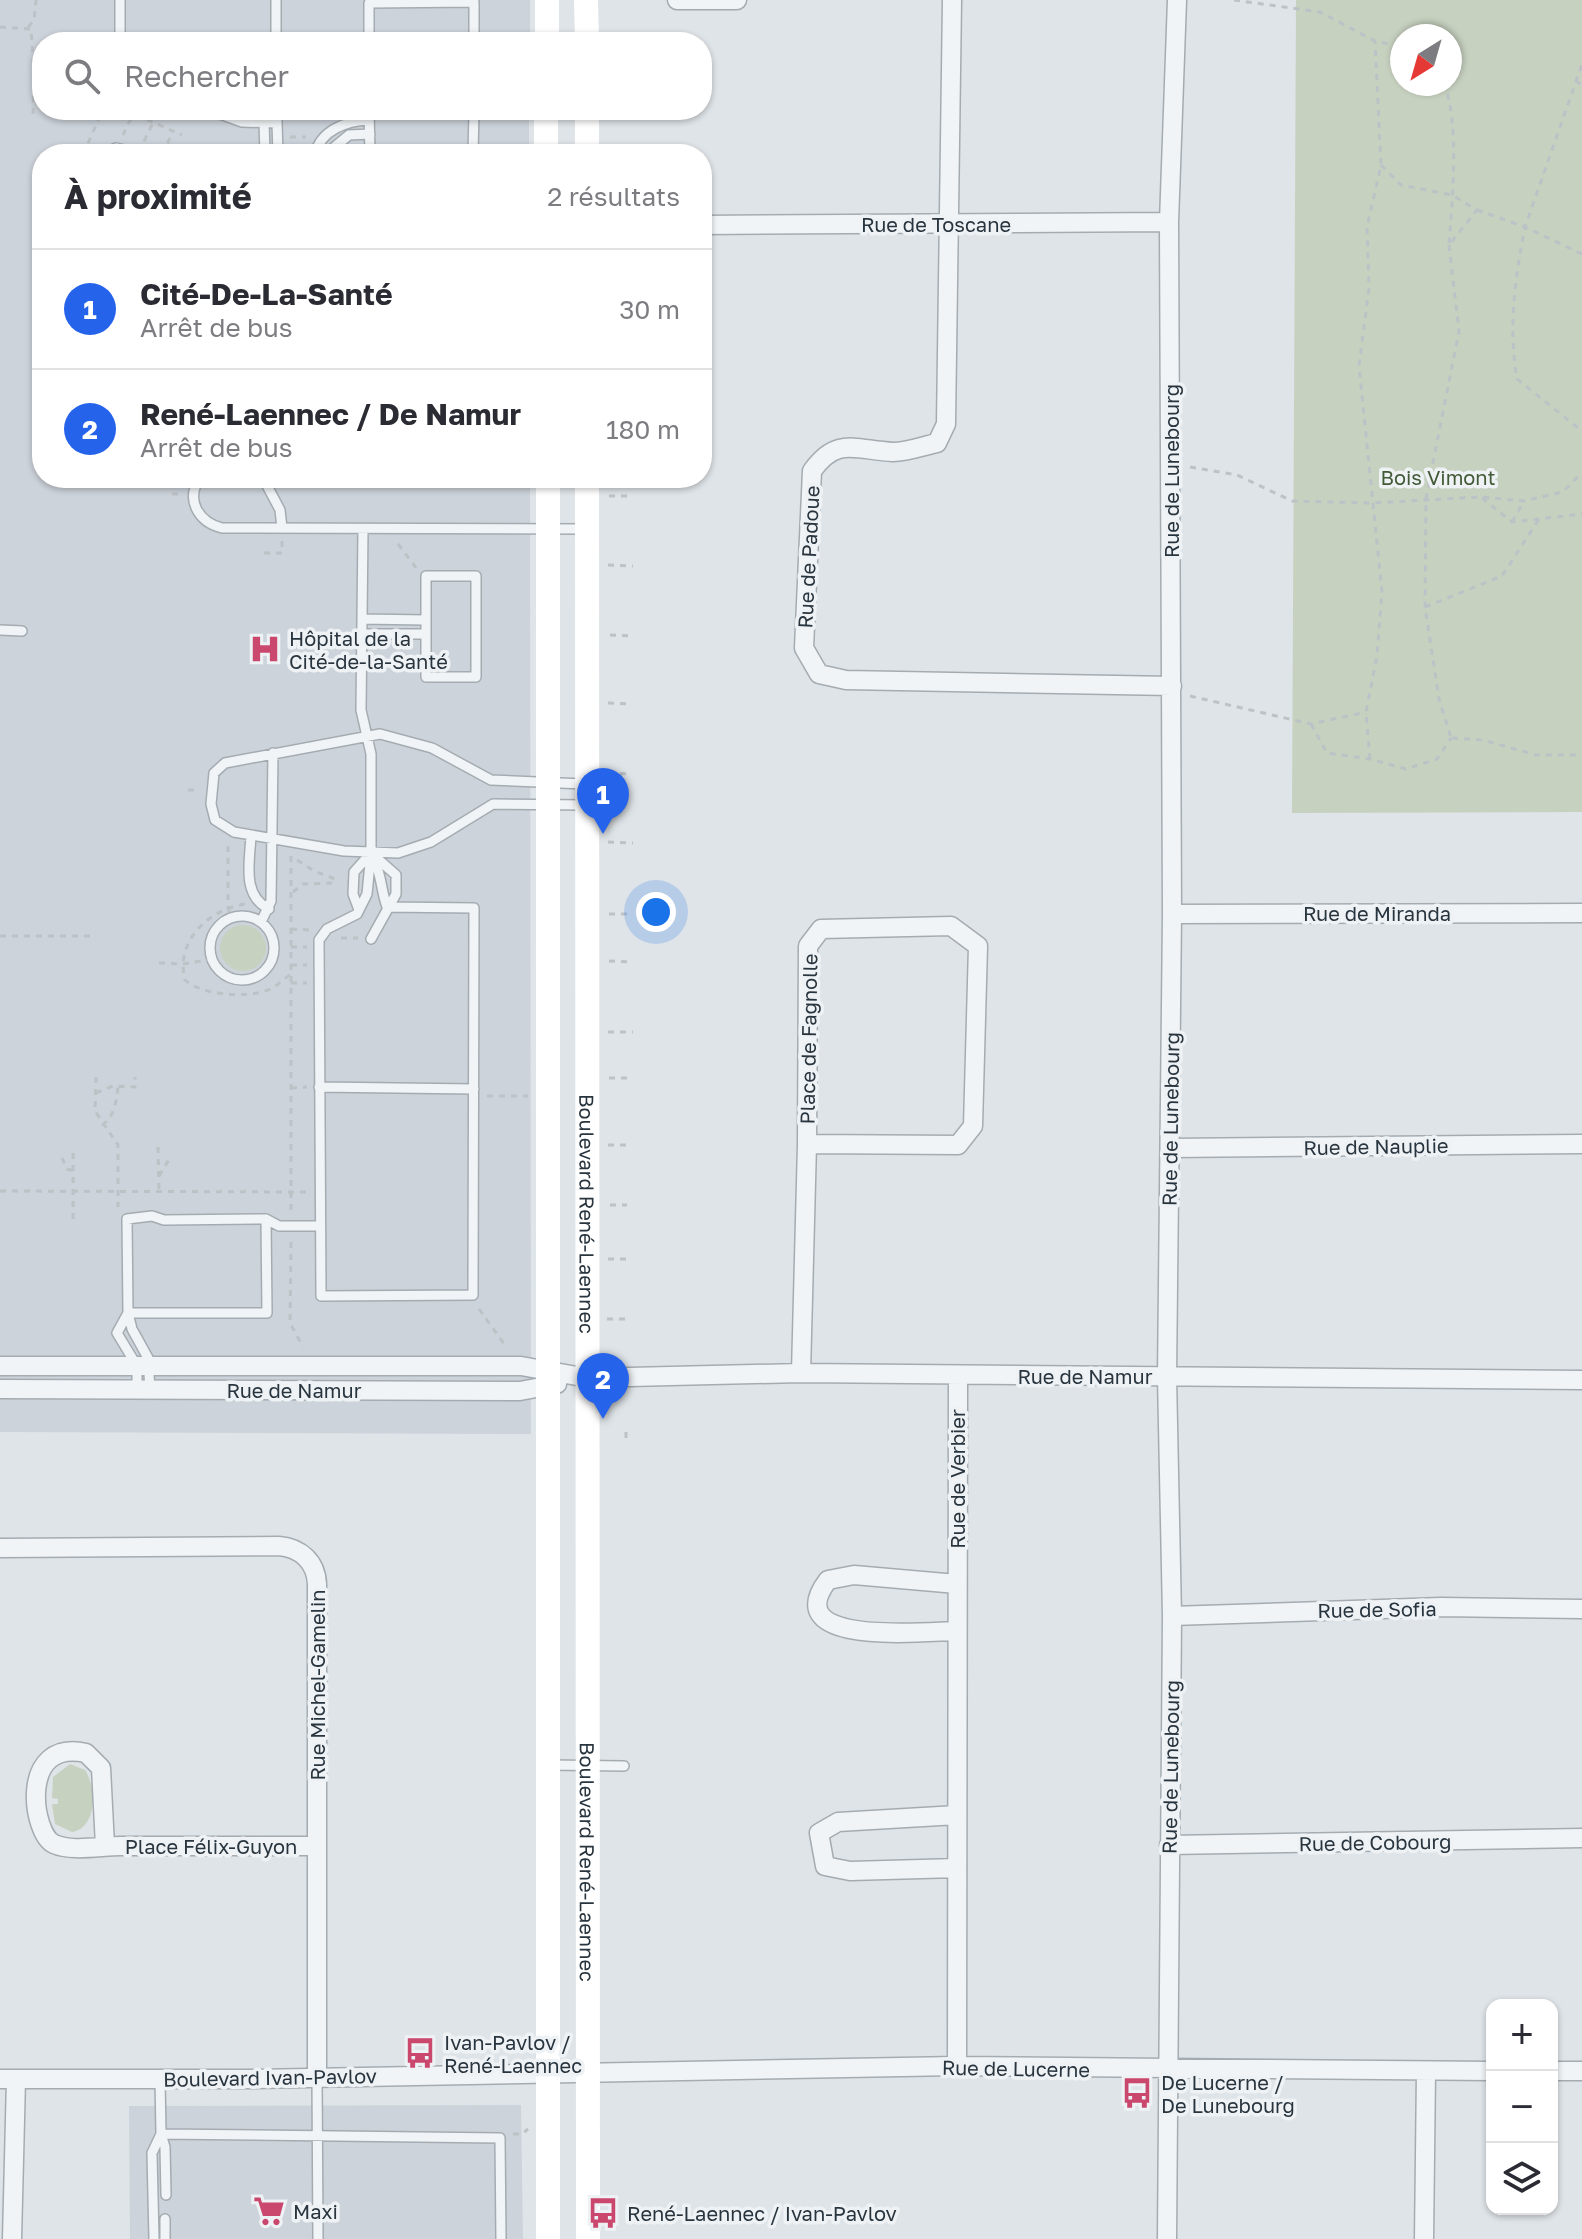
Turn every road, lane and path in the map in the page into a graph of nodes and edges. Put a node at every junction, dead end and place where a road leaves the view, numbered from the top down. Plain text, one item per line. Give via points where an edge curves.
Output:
1 (36, 0) edge
2 (120, 0) edge
3 (276, 0) edge
4 (547, 0) edge
5 (586, 0) edge
6 (677, 0) edge
7 (737, 0) edge
8 (952, 0) edge
9 (1177, 0) edge
10 (1234, 0) edge
11 (0, 27) edge
12 (28, 27) junction
13 (33, 32) edge
14 (120, 32) edge
15 (276, 32) edge
16 (369, 32) edge
17 (474, 32) edge
18 (547, 32) edge
19 (587, 32) edge
20 (1375, 41) junction
21 (1390, 44) edge
22 (1582, 64) edge
23 (1576, 80) junction
24 (1582, 86) edge
25 (1449, 96) edge
26 (98, 120) edge
27 (130, 120) edge
28 (146, 120) edge
29 (232, 120) edge
30 (355, 120) edge
31 (369, 120) edge
32 (474, 120) edge
33 (546, 120) edge
34 (587, 120) edge
35 (264, 122) junction
36 (153, 123) junction
37 (277, 123) joint
38 (173, 132) junction
39 (370, 134) junction
40 (182, 135) dead end
41 (88, 144) edge
42 (118, 144) edge
43 (144, 144) edge
44 (167, 144) edge
45 (265, 144) edge
46 (278, 144) edge
47 (317, 144) edge
48 (338, 144) edge
49 (370, 144) edge
50 (473, 144) edge
51 (546, 144) edge
52 (587, 144) edge
53 (1381, 165) junction
54 (1452, 195) junction
55 (1477, 210) junction
56 (1169, 222) junction
57 (949, 224) junction
58 (712, 225) edge
59 (1525, 227) junction
60 (1449, 245) junction
61 (1582, 254) edge
62 (1582, 431) edge
63 (1171, 463) junction
64 (1582, 472) edge
65 (197, 488) edge
66 (268, 488) edge
67 (548, 488) edge
68 (594, 488) edge
69 (598, 488) edge
70 (633, 496) dead end
71 (1481, 497) junction
72 (1426, 498) junction
73 (1524, 501) junction
74 (1372, 503) junction
75 (1582, 514) edge
76 (1539, 519) junction
77 (1512, 522) junction
78 (282, 528) junction
79 (363, 529) junction
80 (548, 529) junction
81 (587, 529) junction
82 (282, 540) dead end
83 (396, 540) dead end
84 (264, 553) dead end
85 (602, 565) dead end
86 (633, 566) dead end
87 (426, 576) junction
88 (1425, 607) junction
89 (362, 619) junction
90 (426, 620) junction
91 (0, 630) edge
92 (22, 631) dead end
93 (362, 634) junction
94 (426, 634) junction
95 (602, 635) dead end
96 (633, 636) dead end
97 (1172, 690) junction
98 (603, 703) dead end
99 (632, 704) dead end
100 (1366, 712) junction
101 (1311, 724) junction
102 (367, 735) junction
103 (1451, 738) junction
104 (273, 753) junction
105 (1582, 755) edge
106 (1370, 759) junction
107 (632, 774) dead end
108 (592, 787) junction
109 (188, 790) dead end
110 (198, 790) dead end
111 (548, 793) junction
112 (251, 835) junction
113 (272, 838) junction
114 (228, 842) dead end
115 (603, 842) dead end
116 (633, 843) dead end
117 (371, 853) junction
118 (291, 894) junction
119 (245, 904) dead end
120 (387, 907) junction
121 (228, 908) junction
122 (269, 909) junction
123 (602, 913) dead end
124 (1582, 913) edge
125 (633, 914) dead end
126 (1172, 914) junction
127 (232, 918) junction
128 (261, 922) junction
129 (291, 929) junction
130 (321, 933) junction
131 (0, 936) edge
132 (91, 936) dead end
133 (371, 939) joint
134 (212, 959) junction
135 (602, 961) dead end
136 (632, 962) dead end
137 (159, 963) dead end
138 (183, 964) junction
139 (291, 974) junction
140 (633, 1032) dead end
141 (603, 1033) dead end
142 (96, 1077) dead end
143 (135, 1077) dead end
144 (602, 1078) dead end
145 (633, 1078) dead end
146 (118, 1086) junction
147 (319, 1087) junction
148 (474, 1089) junction
149 (96, 1093) junction
150 (497, 1095) dead end
151 (532, 1096) dead end
152 (101, 1126) junction
153 (807, 1144) junction
154 (1582, 1144) edge
155 (602, 1145) dead end
156 (628, 1145) dead end
157 (73, 1147) dead end
158 (158, 1147) dead end
159 (1170, 1148) junction
160 (62, 1158) dead end
161 (170, 1158) dead end
162 (74, 1171) junction
163 (159, 1176) junction
164 (0, 1191) edge
165 (74, 1192) junction
166 (118, 1192) junction
167 (159, 1192) junction
168 (291, 1192) junction
169 (602, 1204) dead end
170 (627, 1205) dead end
171 (291, 1214) dead end
172 (73, 1219) dead end
173 (118, 1219) dead end
174 (266, 1219) junction
175 (319, 1226) junction
176 (291, 1238) dead end
177 (603, 1259) dead end
178 (628, 1259) dead end
179 (477, 1306) dead end
180 (128, 1313) junction
181 (603, 1319) dead end
182 (627, 1319) dead end
183 (307, 1355) dead end
184 (513, 1356) dead end
185 (0, 1366) edge
186 (144, 1366) junction
187 (801, 1373) junction
188 (958, 1375) junction
189 (1167, 1377) junction
190 (548, 1378) junction
191 (588, 1378) junction
192 (1582, 1380) edge
193 (0, 1389) edge
194 (143, 1390) junction
195 (626, 1427) dead end
196 (626, 1438) dead end
197 (0, 1548) edge
198 (957, 1584) junction
199 (1582, 1609) edge
200 (1172, 1616) junction
201 (957, 1631) junction
202 (548, 1765) junction
203 (588, 1766) junction
204 (624, 1766) dead end
205 (957, 1815) junction
206 (1582, 1838) edge
207 (1169, 1845) junction
208 (105, 1846) junction
209 (316, 1846) junction
210 (957, 1868) junction
211 (957, 2066) junction
212 (1168, 2071) junction
213 (1486, 2071) edge
214 (1558, 2071) edge
215 (1582, 2071) edge
216 (588, 2072) junction
217 (1426, 2072) junction
218 (548, 2074) junction
219 (317, 2077) junction
220 (8, 2079) edge
221 (160, 2079) junction
222 (534, 2124) dead end
223 (161, 2134) junction
224 (317, 2137) junction
225 (500, 2138) junction
226 (166, 2195) dead end
227 (165, 2219) dead end
228 (12, 2239) edge
229 (154, 2239) edge
230 (165, 2239) edge
231 (318, 2239) edge
232 (501, 2239) edge
233 (548, 2239) edge
234 (588, 2239) edge
235 (1167, 2239) edge
236 (1424, 2239) edge

1 - 12 path
2 - 14 lane
3 - 15 lane
4 - 18 street
5 - 19 street
6 - 7 street
8 - 57 street, Rue de Padoue
9 - 56 street, Rue de Lunebourg
10 - 20 path via 1320,12
11 - 12 path
12 - 13 path
16 - 17 lane via 369,3 474,2
20 - 21 path
20 - 53 path
22 - 23 path
23 - 24 path
23 - 59 path
25 - 54 path
26 - 41 path
27 - 42 path
28 - 36 path
29 - 35 lane
30 - 47 lane
31 - 39 lane
32 - 50 lane
33 - 51 street
34 - 52 street
35 - 37 lane
35 - 45 lane
36 - 38 path
36 - 43 path
37 - 46 lane
38 - 40 path
38 - 44 path
39 - 48 lane via 349,135
39 - 49 lane
53 - 54 path via 1401,185
53 - 74 path via 1367,227 1369,288 1359,366
54 - 55 path
54 - 60 path
55 - 59 path
55 - 60 path
56 - 57 street, Rue de Toscane
56 - 63 street, Rue de Lunebourg
57 - 58 street, Rue de Toscane
57 - 97 street, Rue de Padoue via 946,424 937,443 896,452 846,446 825,453 812,471 804,648 819,674 846,680
59 - 61 path
59 - 62 path via 1511,342 1517,379
60 - 72 path via 1459,331
63 - 74 path via 1237,475 1292,501
63 - 97 street, Rue de Lunebourg
64 - 73 path via 1563,492
65 - 78 lane via 193,501 207,523
66 - 78 lane
67 - 80 street, Boulevard René-Laennec
68 - 81 street, Boulevard René-Laennec
69 - 70 path
71 - 72 path
71 - 73 path
71 - 77 path
72 - 74 path
72 - 88 path
73 - 77 path
74 - 100 path via 1382,592
75 - 76 path
76 - 77 path
76 - 88 path via 1502,576
78 - 79 lane
79 - 80 lane
79 - 89 lane
80 - 81 lane
80 - 111 street, Boulevard René-Laennec
81 - 108 street, Boulevard René-Laennec
82 - 84 path via 282,553
83 - 87 path via 411,565
85 - 86 path
87 - 90 lane
87 - 94 lane via 476,576 476,677 426,677
88 - 103 path via 1439,699
89 - 90 lane
89 - 93 lane
90 - 94 lane
91 - 92 lane
93 - 94 lane
93 - 102 lane via 361,710
95 - 96 path
97 - 101 path
97 - 126 street, Rue de Lunebourg
98 - 99 path
100 - 101 path
100 - 106 path
101 - 106 path via 1327,753
102 - 104 lane
102 - 111 lane via 424,744 491,780
102 - 117 lane
103 - 105 path via 1483,740 1536,755
103 - 106 path via 1437,759 1406,769
104 - 112 lane via 225,763 212,778 215,820 228,830
104 - 113 lane
107 - 108 path
108 - 111 lane
108 - 111 lane
108 - 191 street, Boulevard René-Laennec
109 - 110 path
111 - 117 lane via 493,804 421,847
111 - 190 street, Boulevard René-Laennec
112 - 113 lane
112 - 122 lane via 250,890
113 - 117 lane
113 - 122 lane
114 - 121 path
115 - 116 path
117 - 120 lane
117 - 120 lane via 396,875 396,894
117 - 130 lane via 354,872 359,910
118 - 118 path via 291,854 335,879 303,884
118 - 129 path
119 - 121 path
120 - 133 lane
120 - 148 lane via 474,908
121 - 127 path
121 - 138 path via 187,943
122 - 128 lane
123 - 125 path
124 - 126 street, Rue de Miranda
126 - 159 street, Rue de Lunebourg
127 - 128 lane
127 - 134 lane via 212,936
128 - 134 lane via 274,951 260,975 232,979
129 - 130 path
129 - 139 path
130 - 133 path
130 - 147 lane
131 - 132 path
134 - 138 path
135 - 136 path
137 - 138 path
138 - 139 path via 185,980 194,987 235,993 265,991
139 - 168 path
140 - 141 path
142 - 149 path
143 - 146 path via 135,1087
144 - 145 path
146 - 149 path
146 - 152 path via 108,1122
147 - 148 lane
147 - 175 lane
148 - 175 lane via 473,1295 321,1296
149 - 152 path
150 - 151 path
152 - 166 path via 118,1145
153 - 153 street, Place de Fagnolle via 808,946 821,929 951,926 978,946 973,1126 958,1145
153 - 187 street, Place de Fagnolle
154 - 159 street, Rue de Nauplie
155 - 156 path
157 - 162 path
158 - 163 path
159 - 189 street, Rue de Lunebourg
160 - 162 path
161 - 163 path
162 - 165 path
163 - 167 path
164 - 165 path
165 - 166 path
165 - 172 path
166 - 167 path
166 - 173 path
167 - 168 path
168 - 171 path
169 - 170 path
174 - 175 lane via 279,1226
174 - 180 lane via 267,1313
174 - 180 lane via 127,1219
176 - 183 path via 290,1323
177 - 178 path
179 - 184 path
180 - 186 lane
180 - 186 lane via 117,1333
181 - 182 path
185 - 186 street, Rue de Namur
186 - 190 street, Rue de Namur via 521,1366
186 - 194 lane
187 - 188 street, Rue de Namur
187 - 191 street, Rue de Namur
188 - 189 street, Rue de Namur
188 - 198 street, Rue de Verbier
189 - 192 street, Rue de Namur
189 - 200 street, Rue de Lunebourg
190 - 191 street, Rue de Namur
190 - 194 street, Rue de Namur via 520,1391
190 - 202 street, Boulevard René-Laennec
191 - 203 street, Boulevard René-Laennec
193 - 194 street, Rue de Namur
195 - 196 path
197 - 209 street, Rue Michel-Gamelin via 279,1546 304,1555 317,1584
198 - 201 street, Rue de Verbier
198 - 201 street via 854,1575 828,1580 819,1591 820,1614 827,1623 853,1632
199 - 200 street, Rue de Sofia via 1441,1607
200 - 207 street, Rue de Lunebourg
201 - 205 street, Rue de Verbier
202 - 203 lane
202 - 218 street, Boulevard René-Laennec
203 - 204 lane
203 - 216 street, Boulevard René-Laennec
205 - 210 street, Rue de Verbier
205 - 210 street via 838,1822 819,1833 818,1843 825,1866 850,1871
206 - 207 street, Rue de Cobourg
207 - 212 street, Rue de Lunebourg
208 - 208 street, Place Félix-Guyon via 101,1768 86,1753 53,1754 39,1773 41,1831 59,1846
208 - 209 street, Place Félix-Guyon
209 - 219 street, Rue Michel-Gamelin
210 - 211 street, Rue de Verbier
211 - 212 street, Rue de Lucerne
211 - 216 street, Rue de Lucerne
212 - 217 street, Rue de Lucerne
212 - 235 street, Rue de Lunebourg
213 - 217 street, Rue de Lucerne
214 - 215 street
216 - 218 street, Boulevard Ivan-Pavlov
216 - 234 street, Boulevard René-Laennec
217 - 236 street
218 - 219 street, Boulevard Ivan-Pavlov
218 - 233 street, Boulevard René-Laennec
219 - 221 street, Boulevard Ivan-Pavlov
219 - 224 lane
220 - 221 street, Boulevard Ivan-Pavlov
220 - 228 street
221 - 223 lane
222 - 225 path via 522,2134
223 - 224 lane
223 - 226 lane
223 - 229 lane via 152,2153
224 - 225 lane
224 - 231 lane
225 - 232 lane
227 - 230 lane

